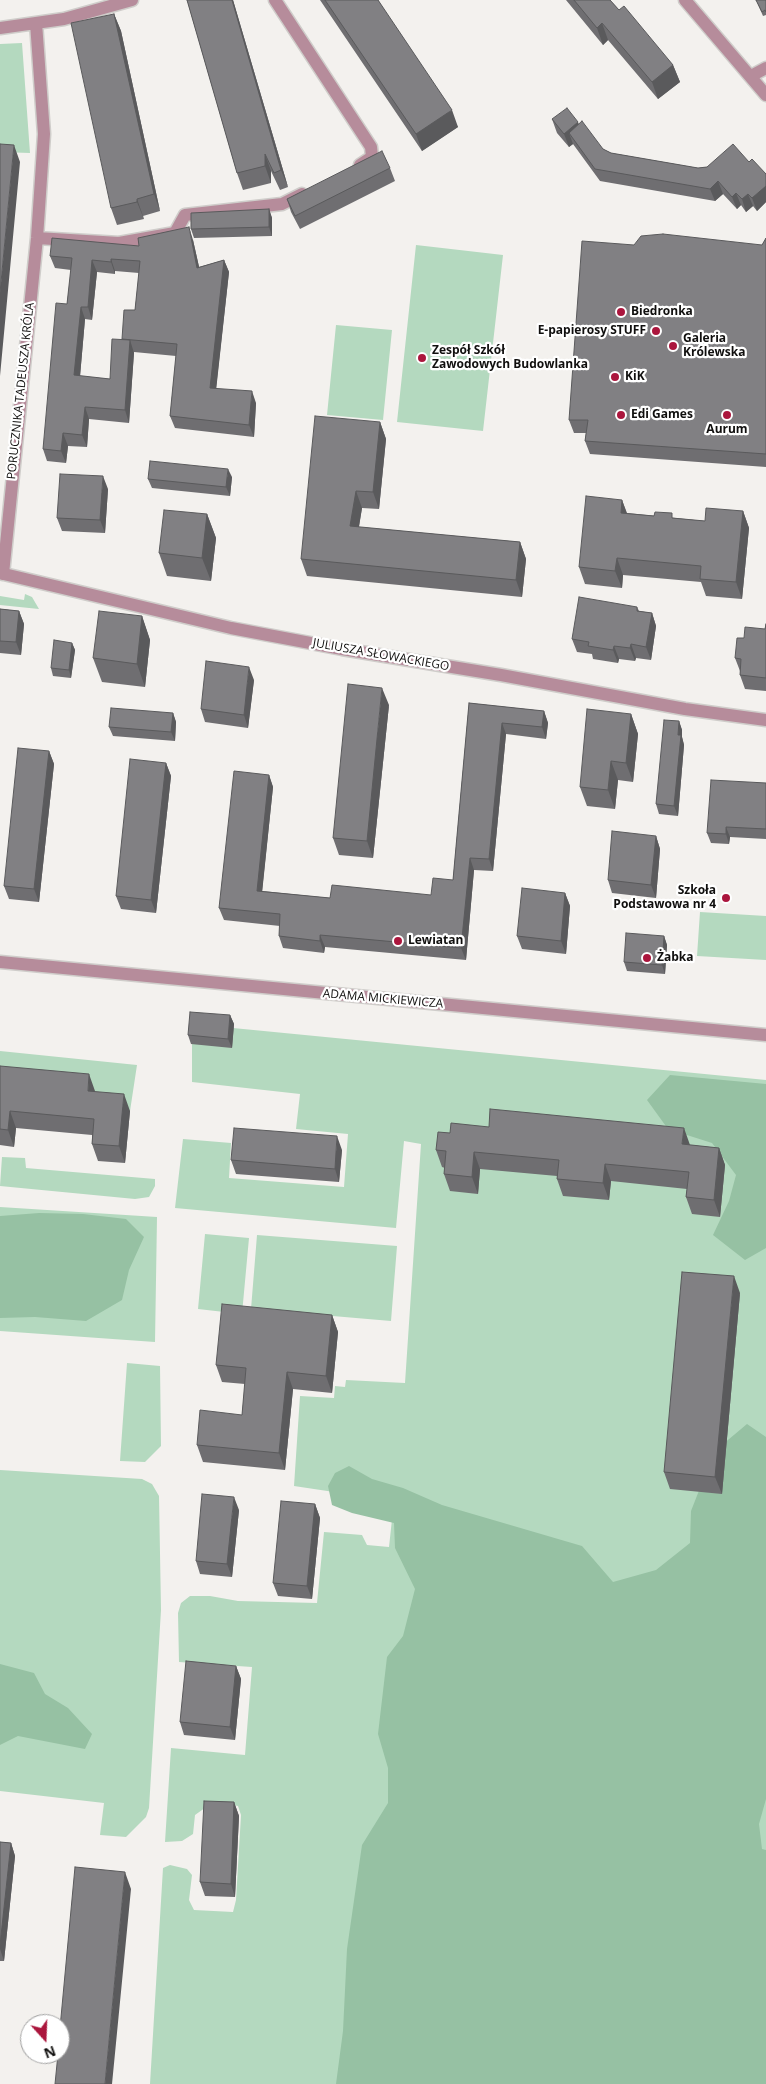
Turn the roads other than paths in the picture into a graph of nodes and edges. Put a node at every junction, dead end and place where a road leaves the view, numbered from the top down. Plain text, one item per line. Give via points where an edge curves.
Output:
1 (132, 0) edge
2 (274, 0) edge
3 (684, 0) edge
4 (36, 23) junction
5 (0, 28) edge
6 (766, 68) edge
7 (751, 76) junction
8 (766, 95) edge
9 (347, 172) edge
10 (315, 188) edge
11 (37, 238) junction
12 (2, 574) edge
13 (766, 720) edge
14 (0, 962) edge
15 (766, 1035) edge

1 - 4 street via 64,19
2 - 9 street via 372,147 372,157
3 - 7 street
4 - 5 street
4 - 11 street, PORUCZNIKA TADEUSZA KRÓLA via 44,134
6 - 7 street
7 - 8 street
10 - 11 street via 282,204 185,215 175,233 119,243
11 - 12 street, PORUCZNIKA TADEUSZA KRÓLA
12 - 13 street, JULIUSZA SŁOWACKIEGO via 230,628 682,709
14 - 15 street, ADAMA MICKIEWICZA

